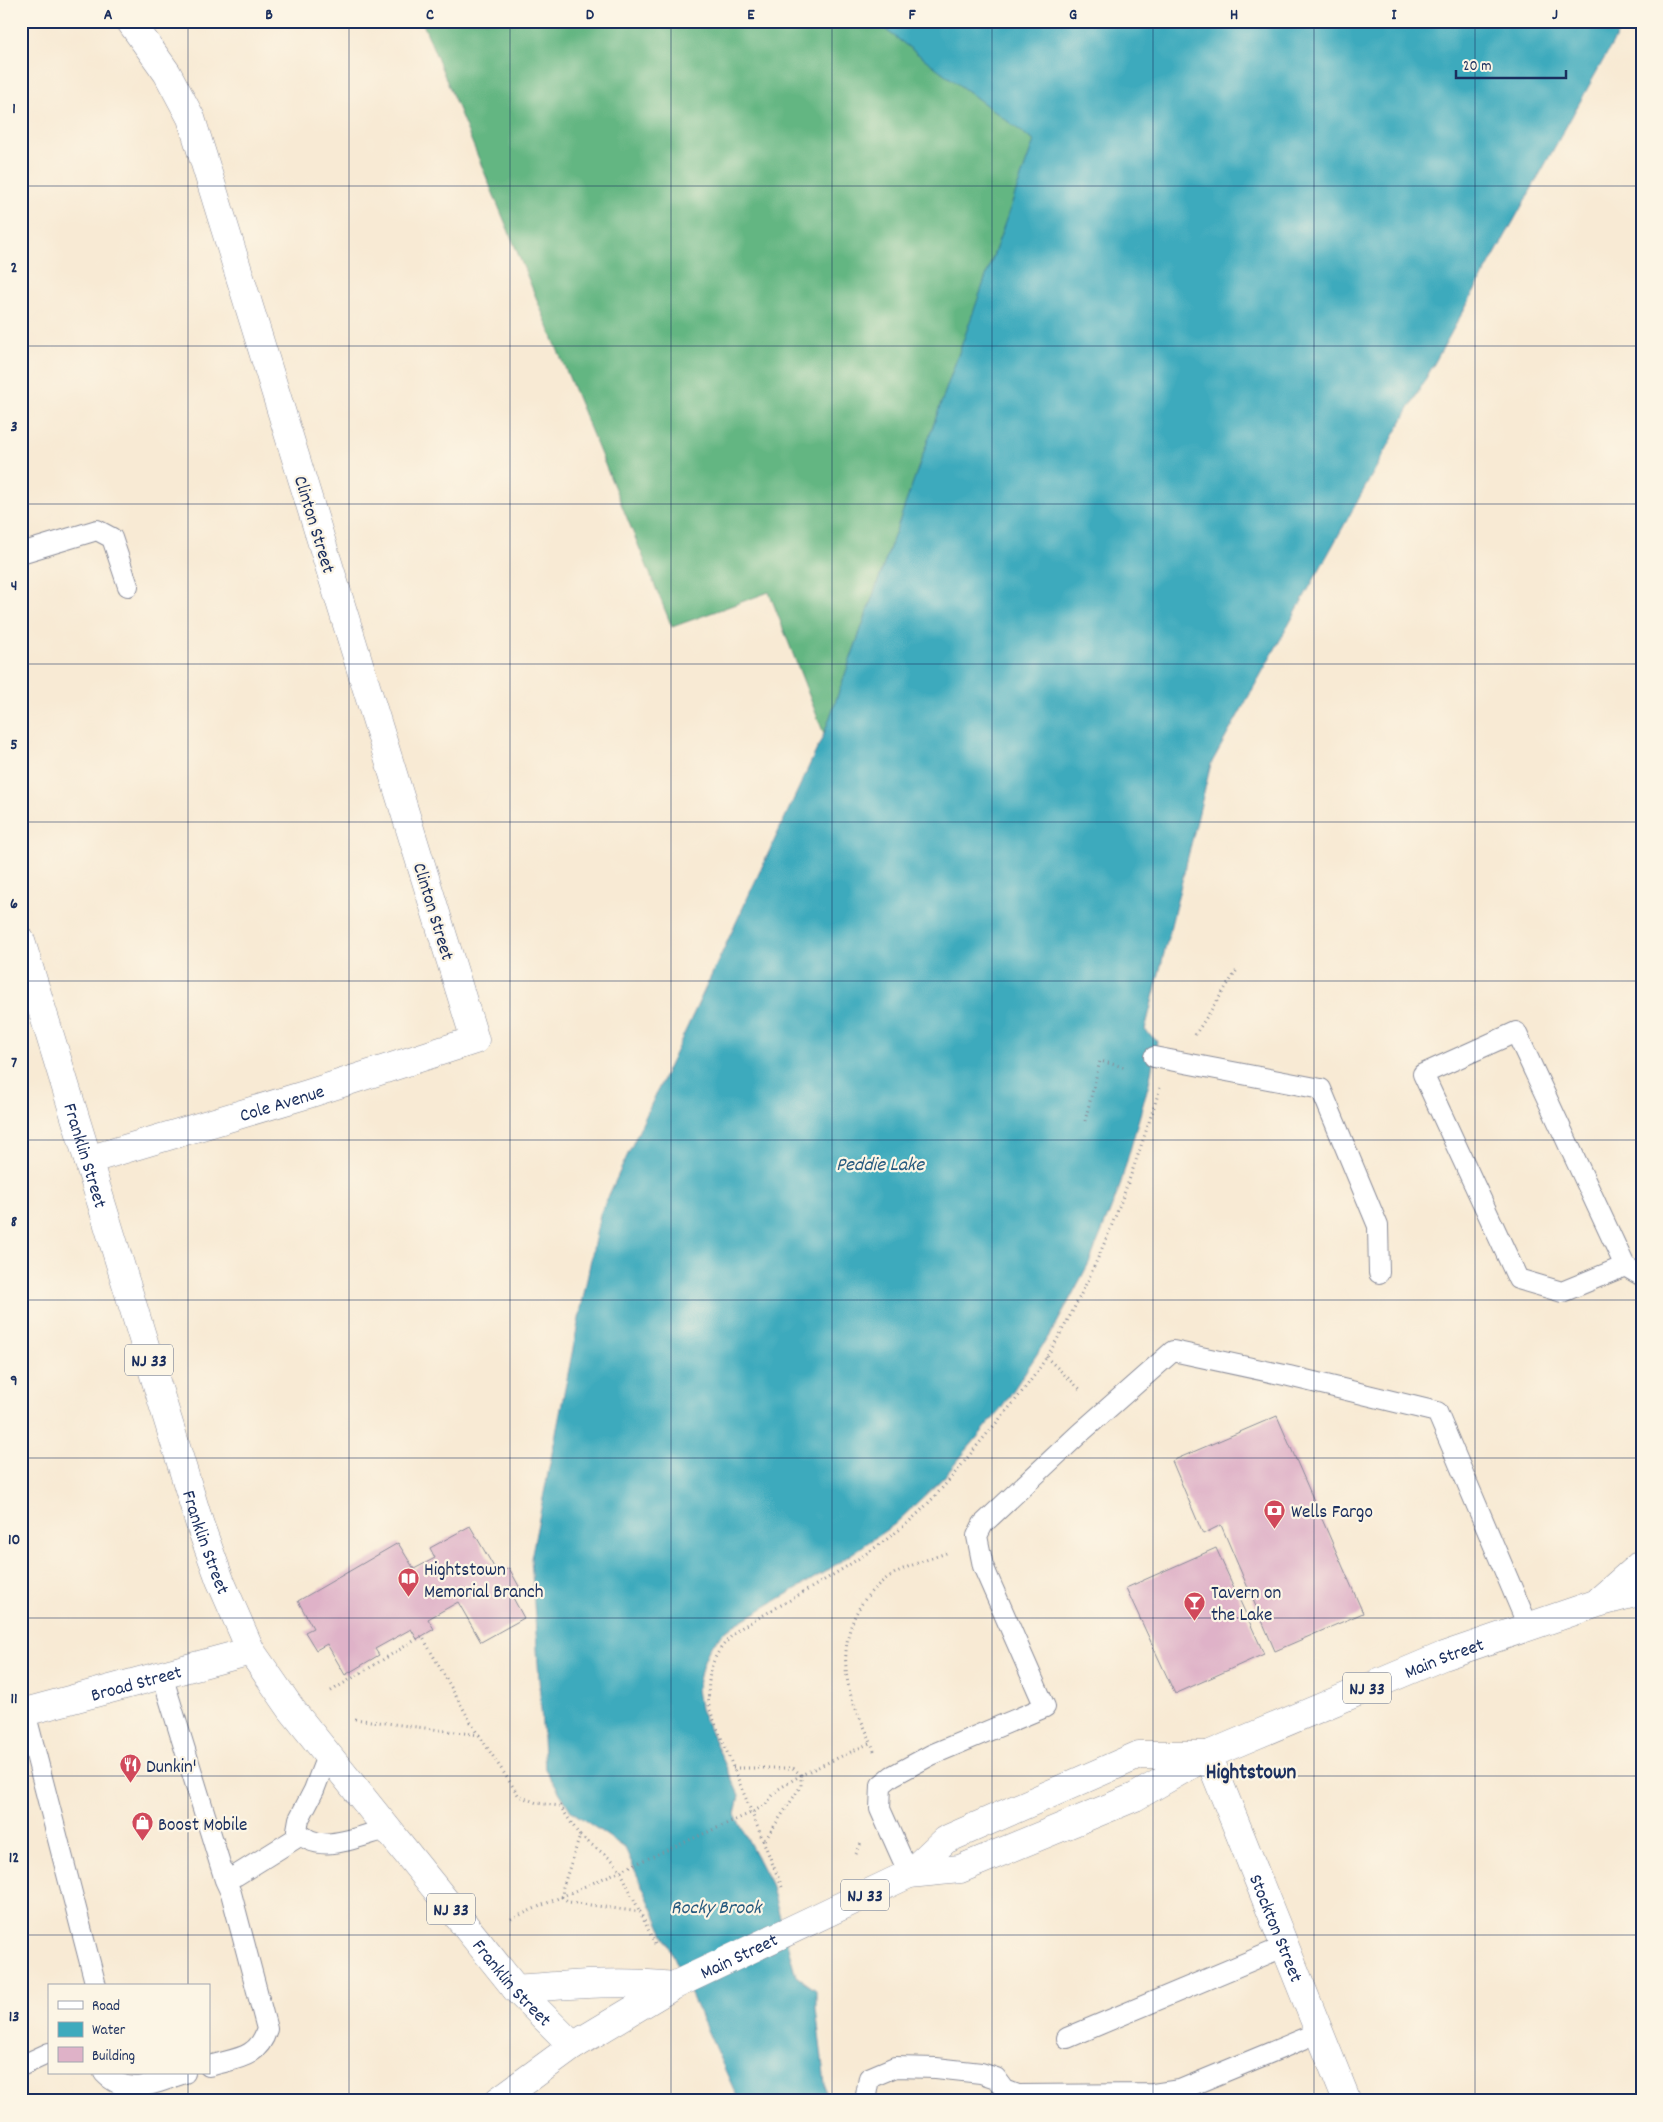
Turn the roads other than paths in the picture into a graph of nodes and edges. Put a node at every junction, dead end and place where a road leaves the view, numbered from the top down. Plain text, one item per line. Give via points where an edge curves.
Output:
1 (130, 21) edge
2 (21, 553) edge
3 (128, 586) dead end
4 (21, 941) edge
5 (475, 1040) joint
6 (1154, 1057) dead end
7 (88, 1160) junction
8 (1633, 1271) edge
9 (1379, 1273) dead end
10 (1642, 1562) edge
11 (1642, 1591) edge
12 (1598, 1603) junction
13 (1528, 1626) junction
14 (251, 1651) junction
15 (162, 1675) junction
16 (23, 1712) edge
17 (1208, 1755) junction
18 (327, 1756) junction
19 (386, 1829) junction
20 (301, 1835) junction
21 (909, 1874) junction
22 (225, 1880) junction
23 (1286, 1946) junction
24 (95, 1984) edge
25 (673, 1986) junction
26 (516, 1989) junction
27 (1318, 2033) junction
28 (1067, 2038) dead end
29 (573, 2046) junction
30 (48, 2053) edge
31 (21, 2066) edge
32 (210, 2066) edge
33 (106, 2074) edge
34 (182, 2074) edge
35 (121, 2080) edge
36 (498, 2101) edge
37 (865, 2101) edge
38 (1347, 2101) edge

1 - 5 main road, Clinton Street via 167,73 191,118
2 - 3 lane via 97,530 112,538
4 - 7 main road, Franklin Street / NJ 33
5 - 7 main road, Cole Avenue
6 - 9 lane via 1321,1088 1378,1226
7 - 14 main road, Franklin Street / NJ 33 via 200,1525
8 - 8 lane via 1516,1032 1423,1074 1518,1279 1562,1292
10 - 12 main road
11 - 12 main road, NJ 33
12 - 13 main road, Main Street / NJ 33
13 - 17 main road, Main Street / NJ 33 via 1443,1656
13 - 21 lane via 1437,1412 1173,1351 983,1524 977,1536 982,1566 1045,1707 931,1755 881,1785 880,1809
14 - 15 main road, Broad Street
14 - 18 main road, Franklin Street / NJ 33
15 - 16 main road, Broad Street
15 - 22 lane
16 - 24 lane
17 - 21 main road, Main Street / NJ 33 via 1135,1797 960,1869
17 - 21 main road, Main Street / NJ 33 via 1139,1755 945,1840
17 - 23 main road, Stockton Street
18 - 19 main road, Franklin Street / NJ 33
18 - 20 lane via 299,1819 297,1830
19 - 20 lane via 328,1844 310,1843
19 - 26 main road, Franklin Street / NJ 33
20 - 22 lane
21 - 25 main road, Main Street / NJ 33
22 - 32 lane via 267,2029 255,2052
23 - 27 main road, Stockton Street
23 - 28 lane
25 - 26 main road via 632,1982
25 - 29 main road, Main Street / NJ 33
26 - 29 main road, Franklin Street / NJ 33
27 - 37 lane via 1180,2090 1153,2094 1018,2095 1004,2090 996,2078 981,2073 895,2066 869,2078
27 - 38 main road, Stockton Street
29 - 36 main road, Main Street
30 - 31 lane
33 - 35 lane
34 - 35 lane via 135,2089

